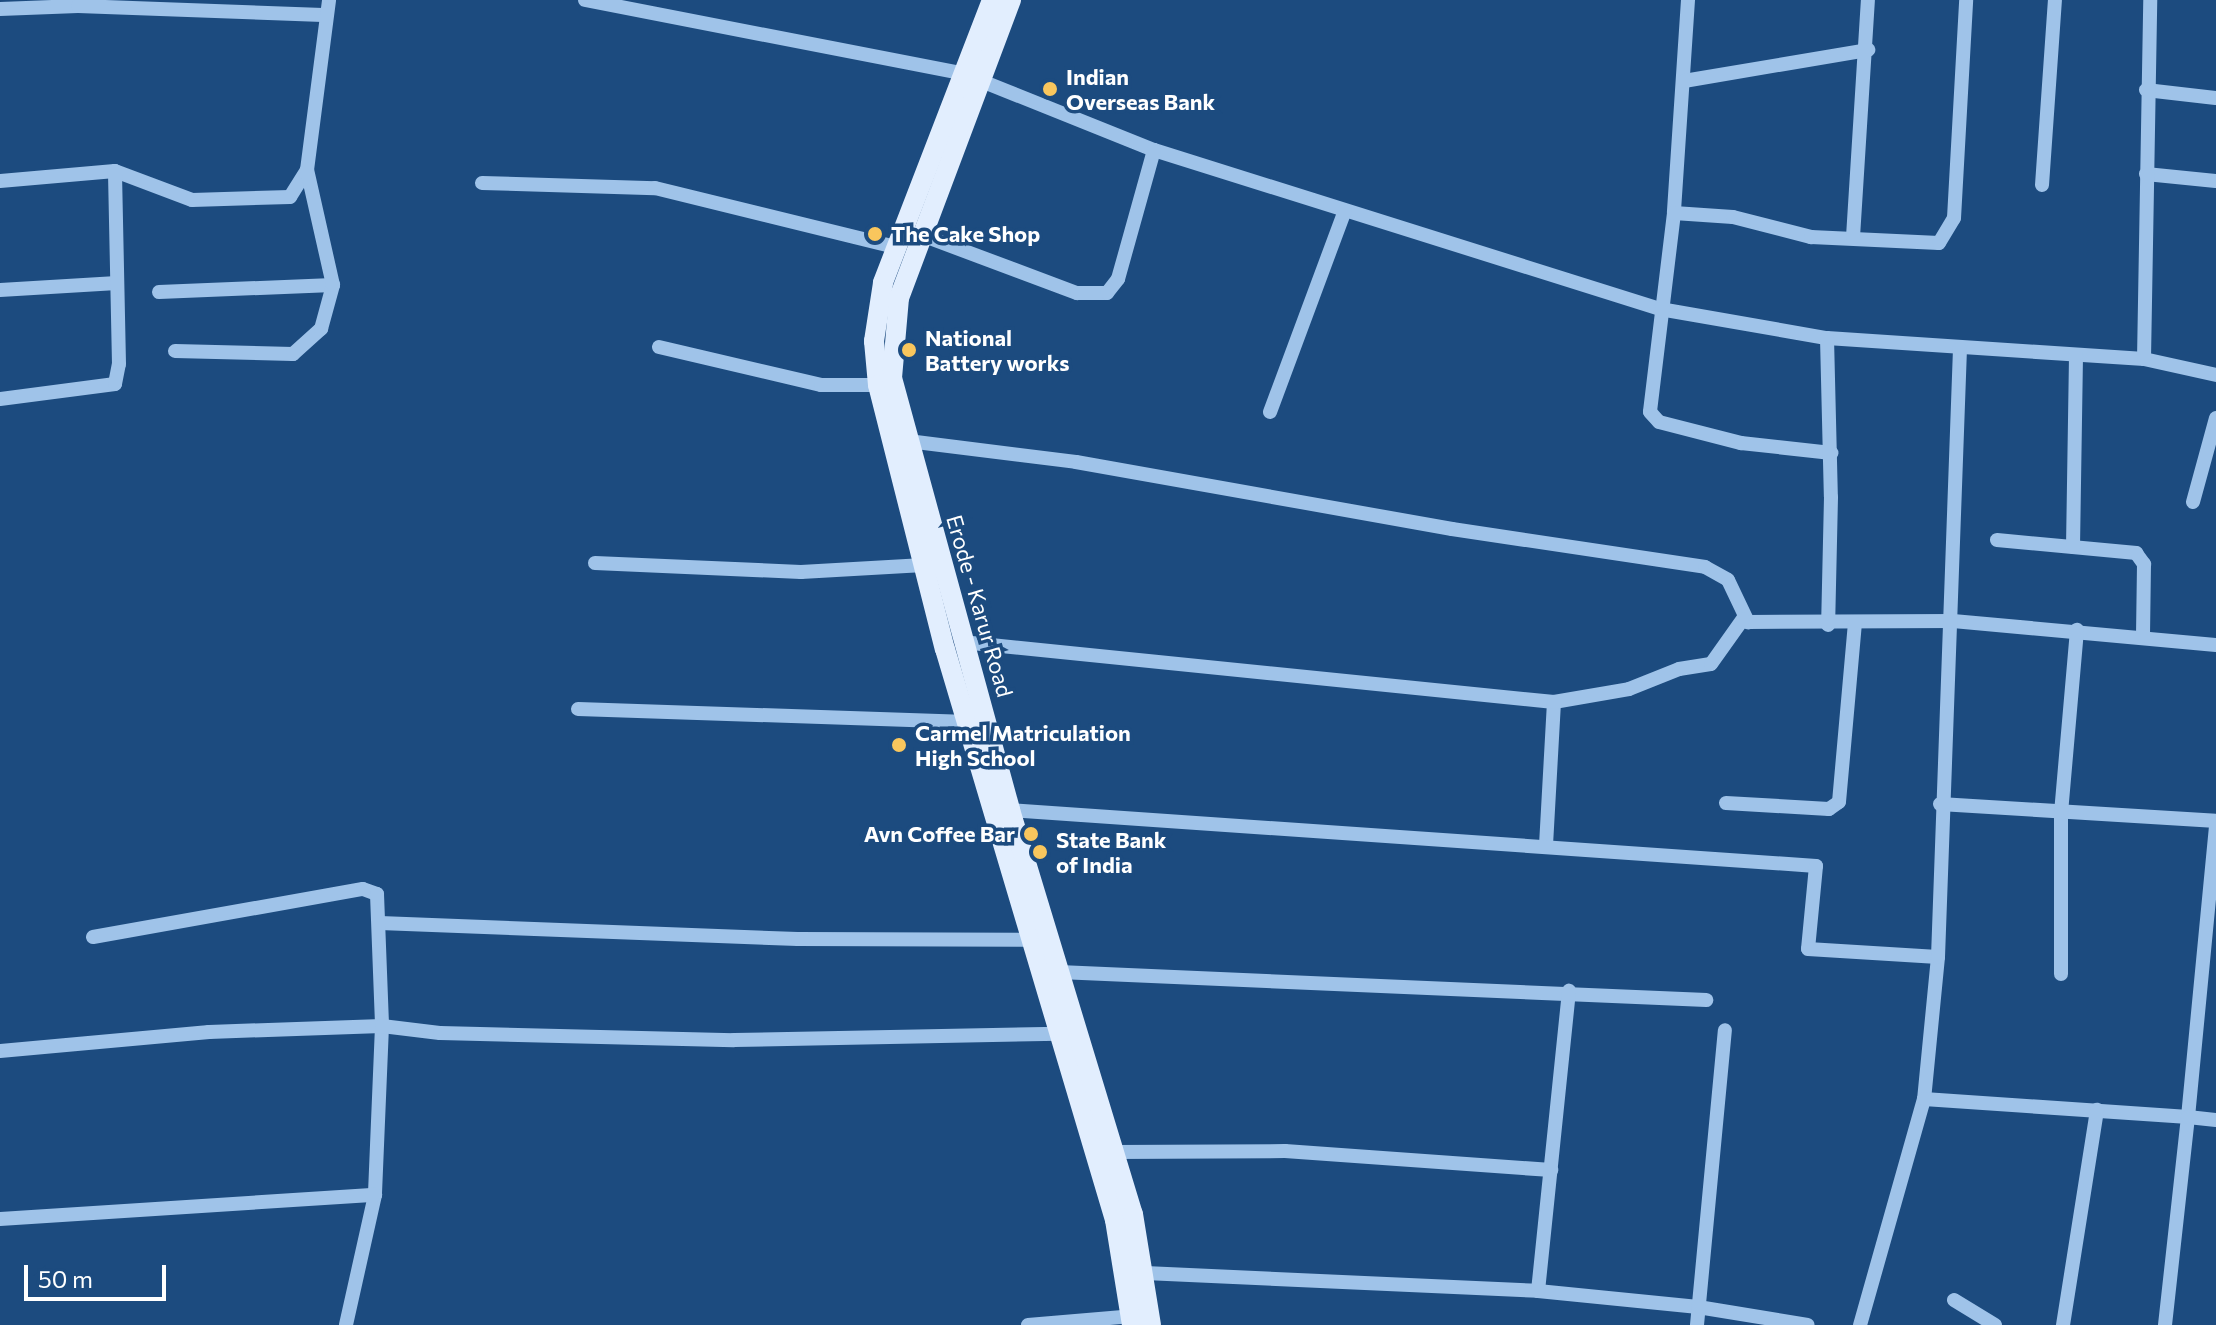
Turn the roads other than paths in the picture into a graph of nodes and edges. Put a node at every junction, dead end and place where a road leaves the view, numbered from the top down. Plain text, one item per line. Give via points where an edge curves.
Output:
1 (221, 0) edge
2 (329, 0) edge
3 (585, 0) edge
4 (992, 0) edge
5 (1011, 0) edge
6 (1688, 0) edge
7 (1868, 0) edge
8 (1966, 0) edge
9 (2055, 0) edge
10 (2150, 0) edge
11 (0, 9) edge
12 (201, 11) junction
13 (323, 15) junction
14 (1868, 50) junction
15 (972, 78) junction
16 (1684, 81) junction
17 (2146, 90) junction
18 (2216, 98) edge
19 (1154, 150) junction
20 (307, 170) junction
21 (115, 171) junction
22 (2146, 174) junction
23 (0, 181) edge
24 (2216, 181) edge
25 (482, 183) dead end
26 (2042, 185) dead end
27 (1345, 210) junction
28 (1674, 213) junction
29 (919, 234) junction
30 (1853, 237) junction
31 (895, 247) junction
32 (117, 283) junction
33 (333, 285) junction
34 (0, 290) edge
35 (159, 292) dead end
36 (1660, 309) junction
37 (1827, 338) junction
38 (659, 347) dead end
39 (1960, 349) junction
40 (175, 351) dead end
41 (2076, 356) junction
42 (2144, 359) junction
43 (2216, 375) edge
44 (878, 385) junction
45 (0, 399) edge
46 (1270, 412) dead end
47 (2216, 418) edge
48 (908, 441) junction
49 (1831, 453) junction
50 (2193, 502) dead end
51 (1997, 540) dead end
52 (2073, 547) junction
53 (595, 563) dead end
54 (924, 565) junction
55 (1743, 619) junction
56 (1953, 621) junction
57 (1855, 624) junction
58 (1828, 625) junction
59 (2077, 630) junction
60 (2143, 636) junction
61 (962, 642) junction
62 (2216, 645) edge
63 (1554, 702) junction
64 (578, 709) dead end
65 (978, 722) junction
66 (1726, 803) dead end
67 (1940, 804) junction
68 (1010, 810) junction
69 (2061, 813) junction
70 (2216, 822) edge
71 (1546, 847) junction
72 (380, 923) junction
73 (93, 937) dead end
74 (1031, 940) junction
75 (1938, 957) junction
76 (1059, 972) junction
77 (2061, 974) dead end
78 (1569, 991) junction
79 (1706, 1000) dead end
80 (382, 1026) junction
81 (1725, 1030) dead end
82 (1059, 1034) junction
83 (0, 1051) edge
84 (1924, 1099) junction
85 (2097, 1110) junction
86 (2188, 1117) junction
87 (2216, 1120) edge
88 (1114, 1152) junction
89 (1551, 1170) junction
90 (375, 1195) junction
91 (0, 1219) edge
92 (1145, 1273) junction
93 (1538, 1291) junction
94 (1954, 1300) dead end
95 (1698, 1307) junction
96 (1138, 1322) edge
97 (346, 1325) edge
98 (1028, 1325) edge
99 (1697, 1325) edge
100 (1808, 1325) edge
101 (1860, 1325) edge
102 (1995, 1325) edge
103 (2063, 1325) edge
104 (2165, 1325) edge

1 - 12 street
2 - 13 street
3 - 15 street
4 - 15 main road, Erode - Karur Road
5 - 15 main road, Erode - Karur Road
6 - 16 street
7 - 14 street
8 - 30 street via 1951,230 1939,243 1930,244
9 - 26 street
10 - 17 street
11 - 12 street
12 - 13 street
13 - 20 street
14 - 16 street
14 - 30 street
15 - 19 street
15 - 29 main road, Erode - Karur Road
15 - 31 main road, Erode - Karur Road
16 - 28 street
17 - 18 street
17 - 22 street
19 - 27 street
19 - 29 street via 1118,279 1107,293 1077,293
20 - 21 street via 290,197 192,200
20 - 33 street
21 - 23 street
21 - 32 street
22 - 24 street
22 - 42 street
25 - 31 street via 655,188
27 - 36 street
27 - 46 street
28 - 30 street via 1733,217 1811,237
28 - 36 street
29 - 48 main road, Erode - Karur Road via 892,342 892,378
31 - 44 main road, Erode - Karur Road via 877,308
32 - 34 street
32 - 45 street via 115,384
33 - 35 street
33 - 40 street via 321,329 301,351
36 - 37 street
36 - 49 street via 1650,406 1655,419 1741,443
37 - 39 street
37 - 49 street
38 - 44 street via 821,385
39 - 41 street
39 - 56 street
41 - 42 street
41 - 52 street
42 - 43 street
44 - 54 main road, Erode - Karur Road
47 - 50 street
48 - 55 street via 1076,462 1452,529 1705,567 1728,580
48 - 61 main road, Erode - Karur Road
49 - 58 street
51 - 52 street
52 - 60 street via 2141,556
53 - 54 street via 801,572
54 - 65 main road, Erode - Karur Road
55 - 58 street
55 - 63 street via 1711,664 1679,669 1629,689
56 - 57 street
56 - 59 street
56 - 67 street
57 - 58 street
57 - 66 street via 1839,802 1829,809
59 - 60 street
59 - 69 street
60 - 62 street
61 - 63 street
61 - 65 main road, Erode - Karur Road
63 - 71 street
64 - 65 street
65 - 68 main road, Erode - Karur Road
65 - 74 main road, Erode - Karur Road
67 - 69 street
67 - 75 street
68 - 71 street
68 - 76 main road, Erode - Karur Road
69 - 70 street
69 - 77 street
70 - 86 street
71 - 75 street via 1816,866 1808,949
72 - 73 street via 377,894 363,889
72 - 74 street via 798,939
72 - 80 street
74 - 82 main road, Erode - Karur Road
75 - 84 street
76 - 78 street
76 - 88 main road, Erode - Karur Road
78 - 79 street
78 - 89 street
80 - 82 street via 440,1033 734,1040
80 - 83 street via 209,1032
80 - 90 street
81 - 95 street
82 - 96 main road, Erode - Karur Road via 1115,1220
84 - 85 street
84 - 101 street
85 - 86 street
85 - 103 street
86 - 87 street
86 - 104 street
88 - 89 street via 1285,1151
88 - 92 main road, Erode - Karur Road
89 - 93 street
90 - 91 street
90 - 97 street
92 - 93 street
92 - 96 main road, Erode - Karur Road
93 - 95 street
94 - 102 street
95 - 99 street
95 - 100 street
96 - 98 street

